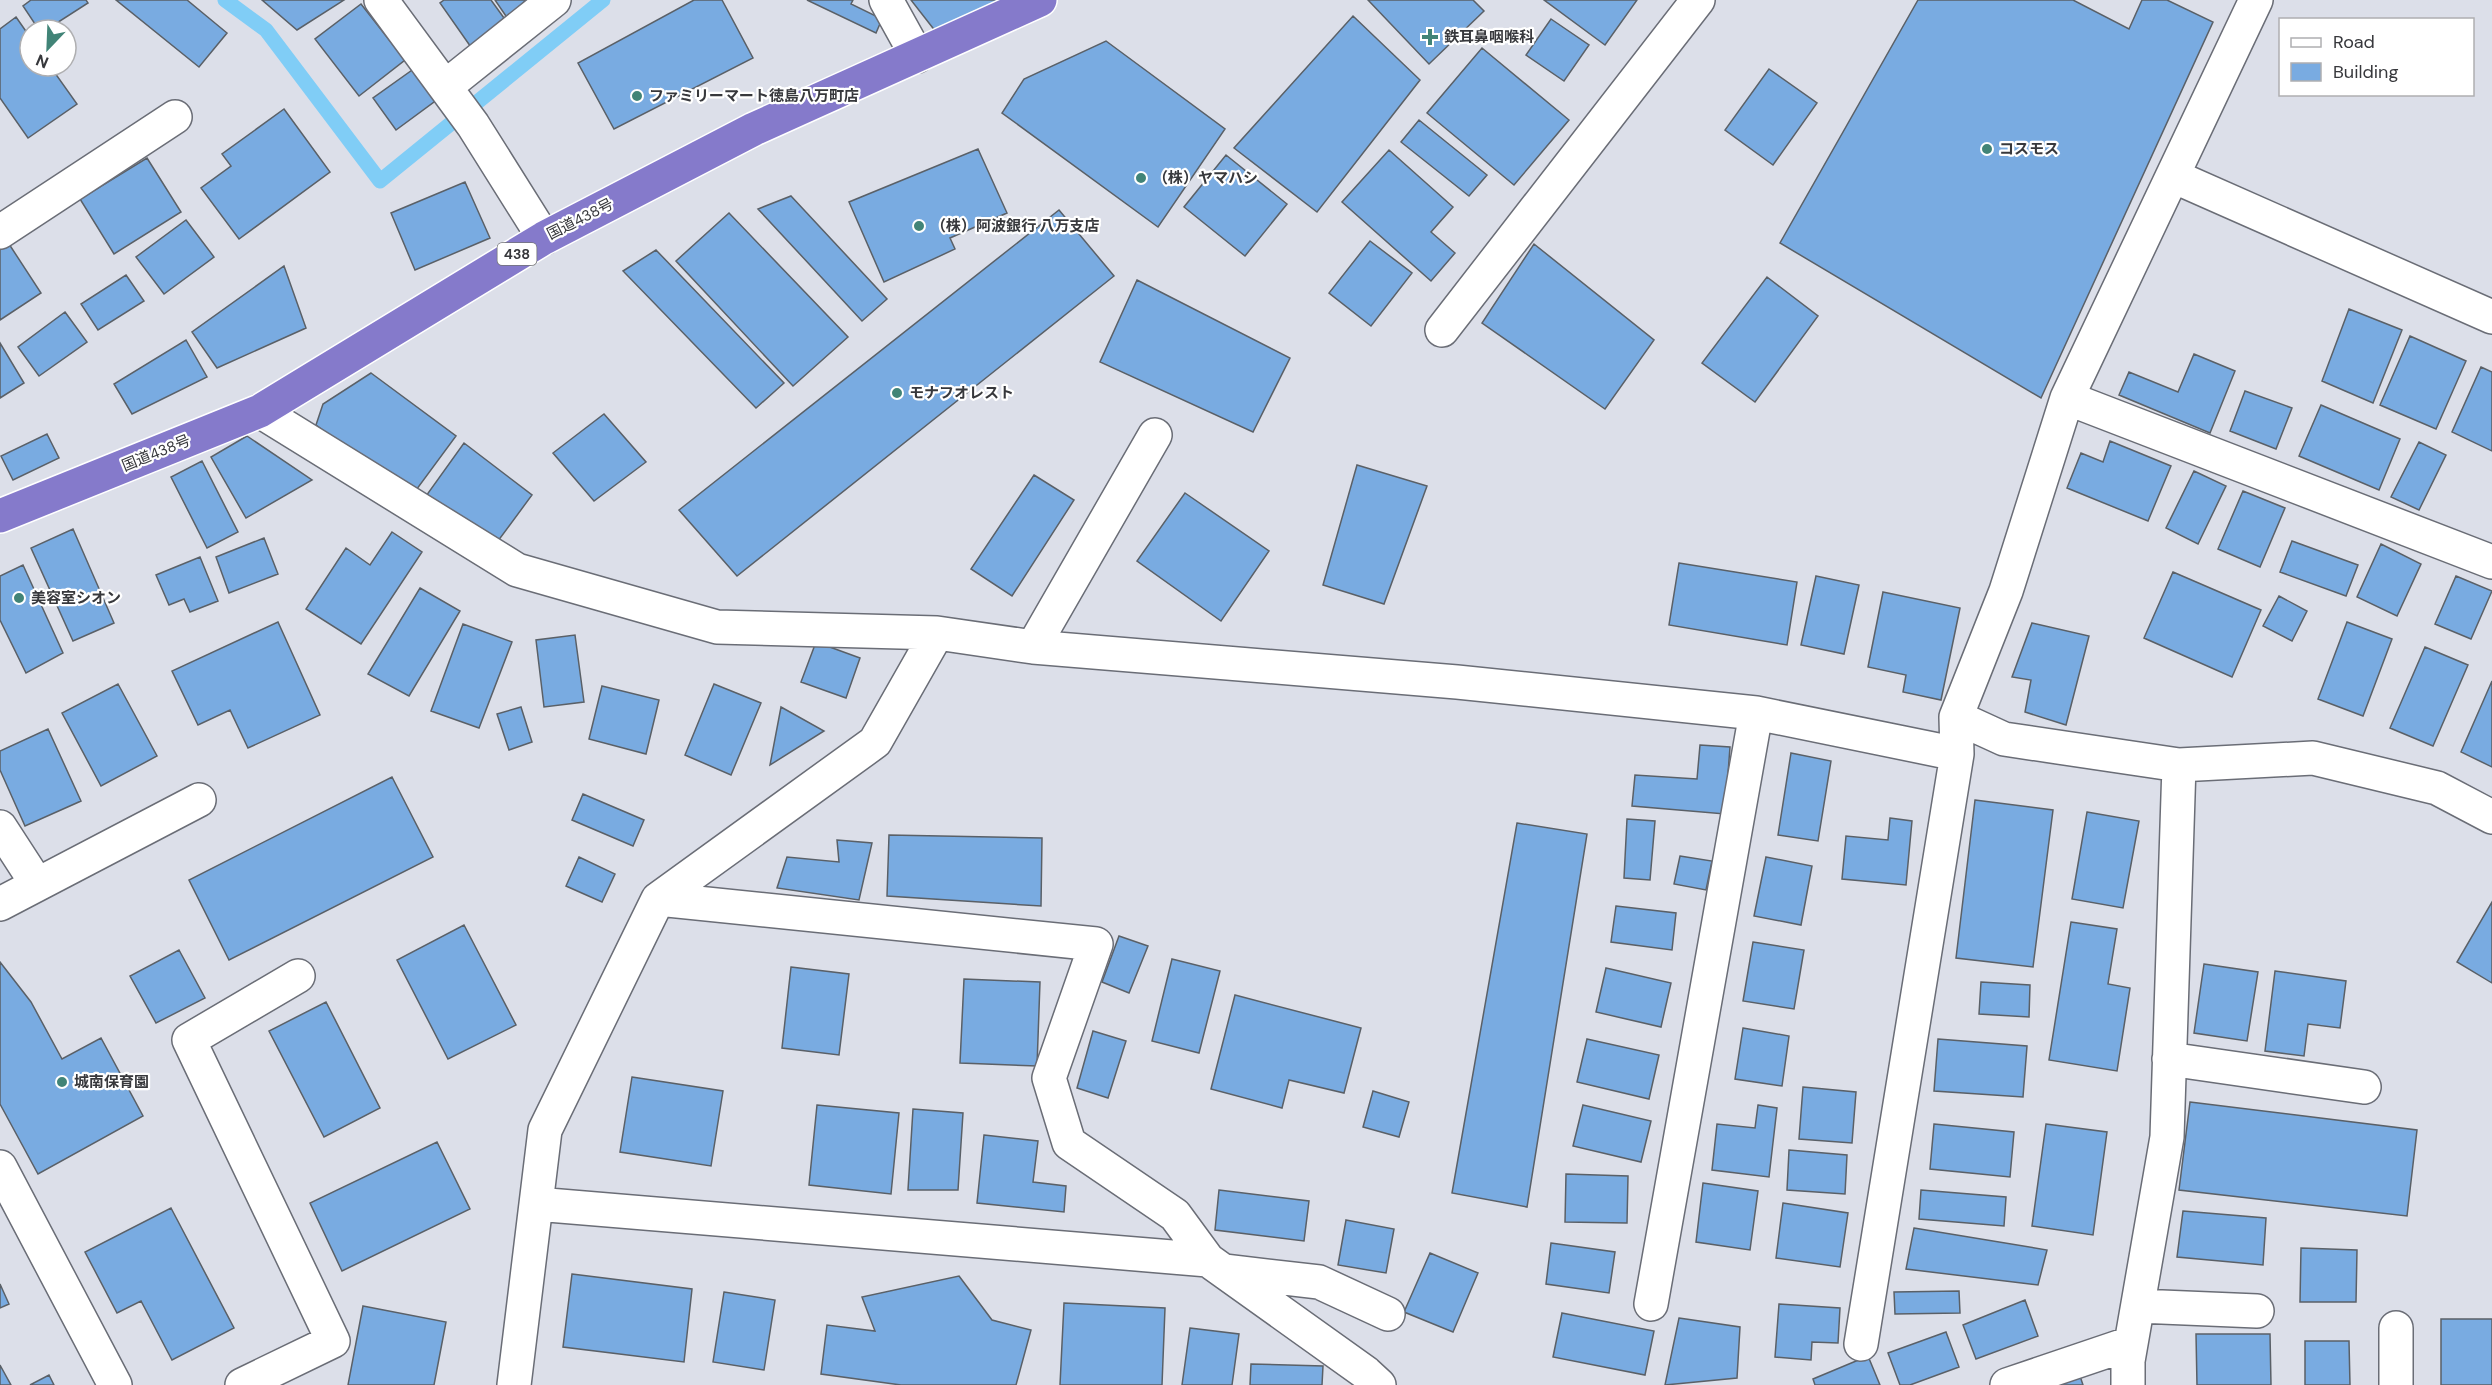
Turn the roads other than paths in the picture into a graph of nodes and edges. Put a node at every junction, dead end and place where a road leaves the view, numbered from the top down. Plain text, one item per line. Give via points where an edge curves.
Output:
1 (381, 0) edge
2 (554, 0) edge
3 (886, 0) edge
4 (1040, 0) edge
5 (1698, 0) edge
6 (2256, 0) edge
7 (917, 56) junction
8 (445, 87) junction
9 (175, 117) dead end
10 (2173, 176) junction
11 (0, 232) edge
12 (544, 238) junction
13 (2492, 317) edge
14 (1442, 330) dead end
15 (2067, 398) junction
16 (260, 411) junction
17 (1155, 435) dead end
18 (4, 506) edge
19 (2492, 562) edge
20 (937, 633) junction
21 (1033, 647) junction
22 (1756, 713) junction
23 (1956, 717) junction
24 (1957, 754) junction
25 (2179, 765) junction
26 (199, 800) dead end
27 (2492, 817) edge
28 (0, 827) edge
29 (37, 884) junction
30 (658, 899) junction
31 (0, 904) edge
32 (298, 976) dead end
33 (2169, 1059) junction
34 (2364, 1087) dead end
35 (0, 1167) edge
36 (536, 1204) junction
37 (1215, 1265) junction
38 (1651, 1304) dead end
39 (2138, 1306) junction
40 (2257, 1311) dead end
41 (1388, 1314) dead end
42 (2396, 1328) dead end
43 (2131, 1343) junction
44 (1861, 1344) dead end
45 (116, 1385) edge
46 (242, 1385) edge
47 (514, 1385) edge
48 (1379, 1385) edge
49 (2007, 1385) edge
50 (2128, 1385) edge
51 (2396, 1385) edge

1 - 8 street
2 - 8 street
3 - 7 street
4 - 7 highway, 国道438号 / 438
5 - 14 street
6 - 10 street
7 - 12 highway, 国道438号 / 438 via 754,129
8 - 12 street via 473,124
9 - 11 street
10 - 13 street
10 - 15 street
12 - 16 highway, 国道438号 / 438
15 - 19 street
15 - 23 street via 2006,591
16 - 18 highway, 国道438号 / 438
16 - 20 street via 517,570 717,627
17 - 21 street
20 - 21 street
20 - 30 street via 875,742
21 - 22 street via 1457,682
22 - 24 street
22 - 38 street
23 - 24 street
23 - 25 street via 2004,740
24 - 44 street
25 - 27 street via 2313,758 2437,788
25 - 33 street
26 - 29 street
28 - 29 street
29 - 31 street
30 - 36 street via 545,1130
30 - 37 street via 1096,944 1049,1078 1069,1143 1175,1215
32 - 46 street via 189,1040 333,1341
33 - 34 street
33 - 39 street via 2167,1137
35 - 45 street
36 - 37 street
36 - 47 street
37 - 41 street via 1319,1282
37 - 48 street
39 - 40 street
39 - 43 street
42 - 51 street
43 - 49 street
43 - 50 street

